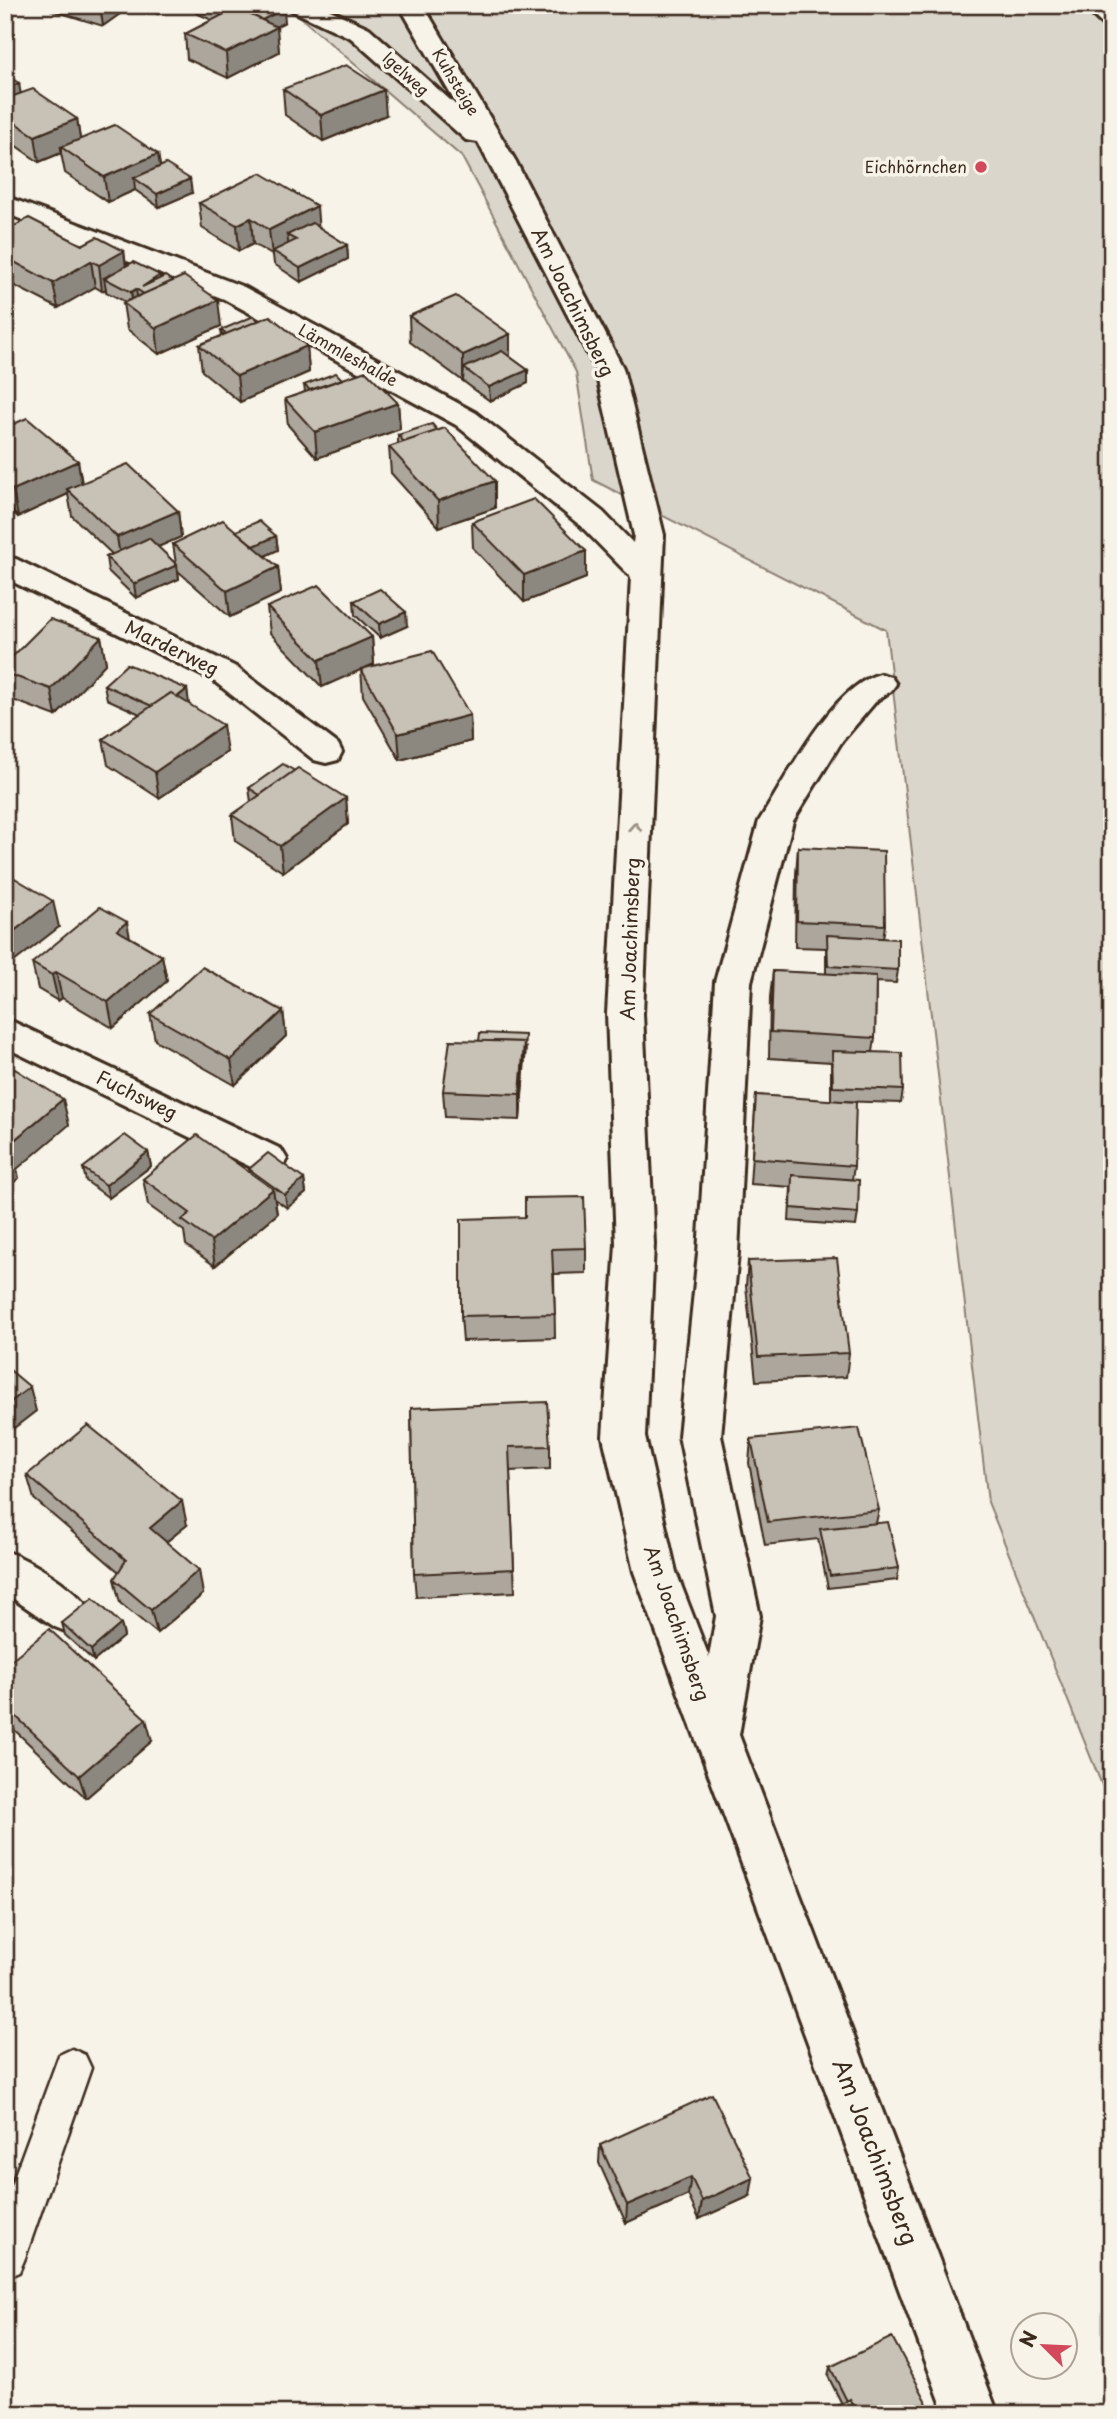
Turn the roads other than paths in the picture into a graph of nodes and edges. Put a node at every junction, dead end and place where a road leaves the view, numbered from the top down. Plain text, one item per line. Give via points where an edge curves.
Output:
1 (299, 5) edge
2 (411, 5) edge
3 (1094, 5) edge
4 (1112, 20) edge
5 (502, 160) junction
6 (5, 204) edge
7 (5, 566) edge
8 (648, 576) junction
9 (880, 684) dead end
10 (326, 752) dead end
11 (5, 1031) edge
12 (268, 1159) edge
13 (5, 1569) edge
14 (70, 1614) edge
15 (717, 1733) junction
16 (72, 2068) dead end
17 (5, 2258) edge
18 (972, 2414) edge

1 - 5 street, Igelweg via 360,33
2 - 5 street, Kuhsteige
3 - 4 street
5 - 8 street, Am Joachimsberg via 609,368 649,536
6 - 8 street, Lämmleshalde via 234,293 466,419 592,519
7 - 10 street, Marderweg via 225,674
15 -> 8 street, Am Joachimsberg via 655,1572 624,1437 635,1244 625,1014
9 - 15 street, Am Joachimsberg via 866,693 830,734 776,821 733,982 718,1254 700,1436 738,1616
11 - 12 street, Fuchsweg
13 - 14 street
15 - 18 street, Am Joachimsberg
16 - 17 lane

